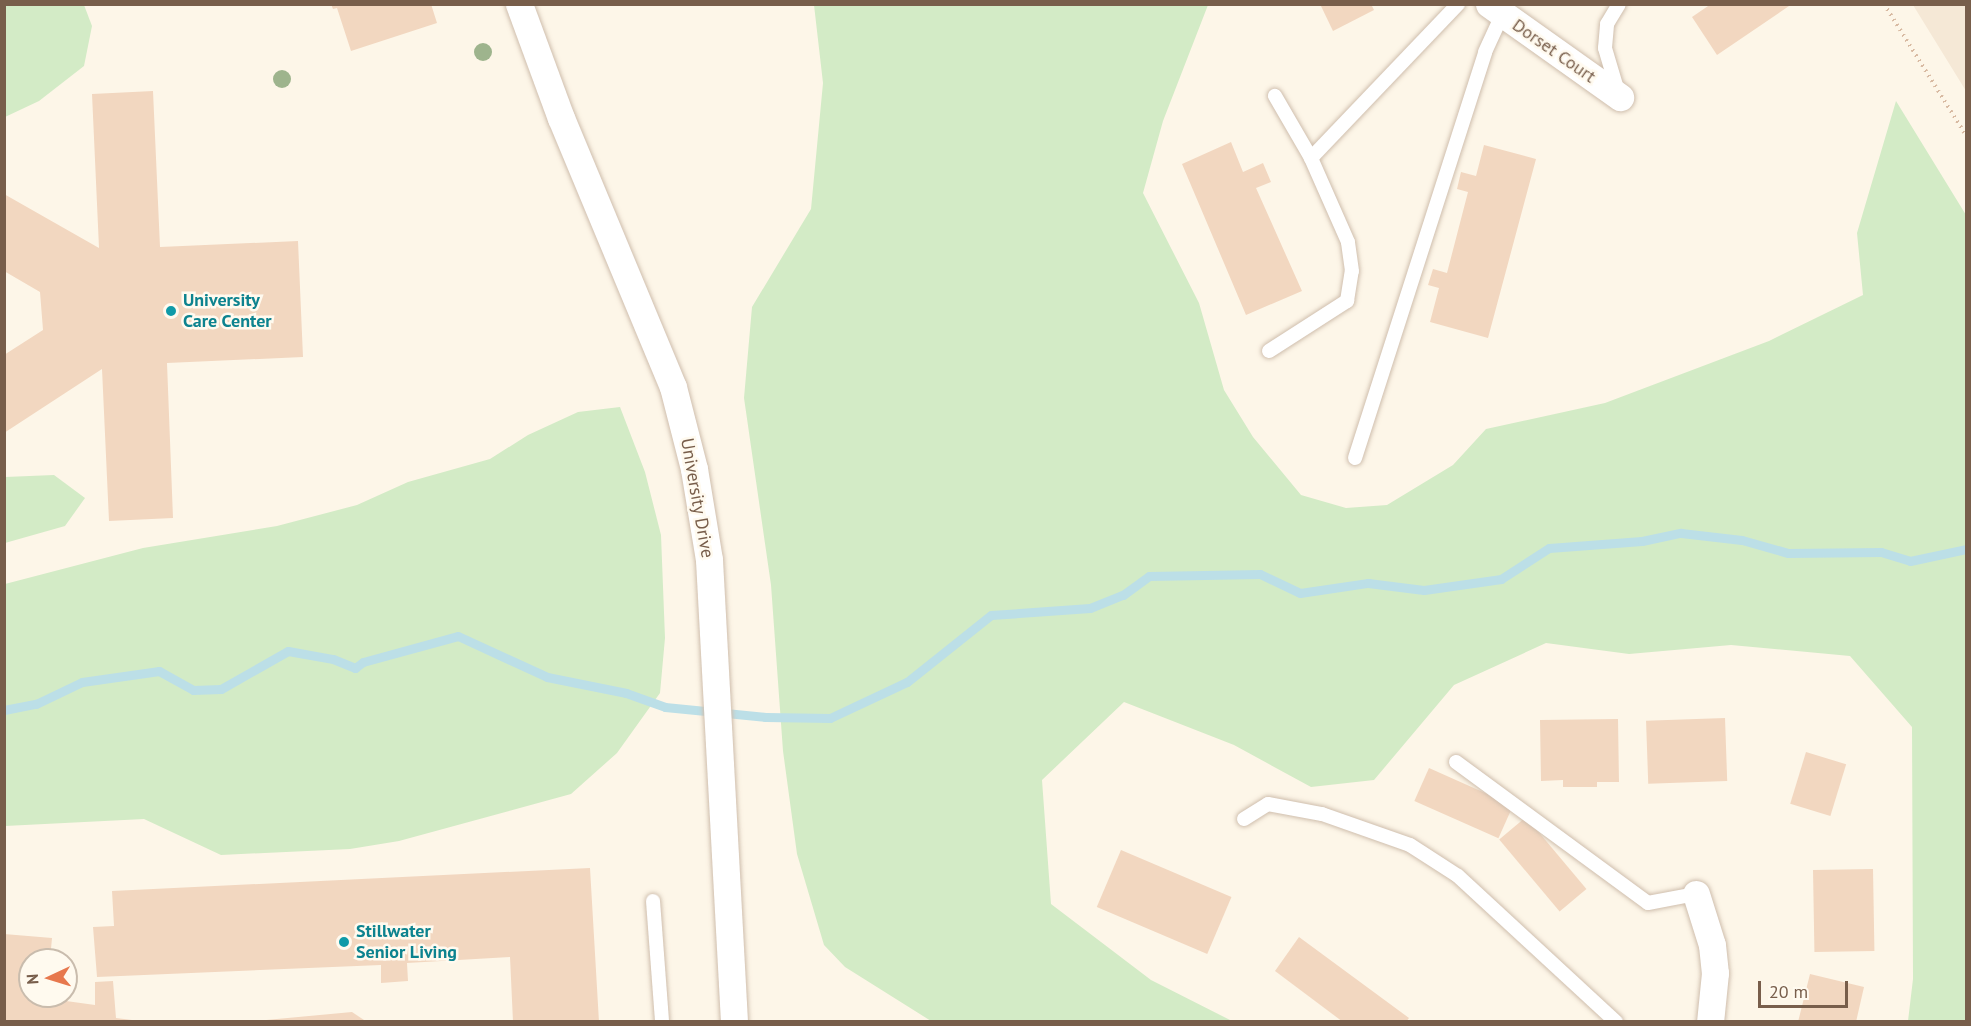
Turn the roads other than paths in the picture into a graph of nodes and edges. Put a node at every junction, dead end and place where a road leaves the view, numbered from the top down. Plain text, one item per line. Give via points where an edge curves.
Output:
1 (519, 4) edge
2 (1458, 4) edge
3 (1619, 4) edge
4 (1496, 10) edge
5 (1275, 96) dead end
6 (1620, 97) joint
7 (1311, 158) junction
8 (1269, 351) dead end
9 (1355, 458) dead end
10 (1456, 762) dead end
11 (1244, 819) dead end
12 (1696, 894) joint
13 (653, 901) dead end
14 (662, 1022) edge
15 (734, 1022) edge
16 (1616, 1022) edge
17 (1710, 1022) edge

1 - 15 street, University Drive via 561,118 673,387 694,470 710,582
2 - 7 lane
3 - 6 lane via 1607,24 1605,48
4 - 6 street, Dorset Court
4 - 9 lane
5 - 7 lane
7 - 8 lane via 1348,242 1352,271 1347,301
10 - 12 lane via 1648,903
11 - 16 lane via 1268,804 1322,814 1410,845 1458,876
12 - 17 street via 1712,945
13 - 14 lane

